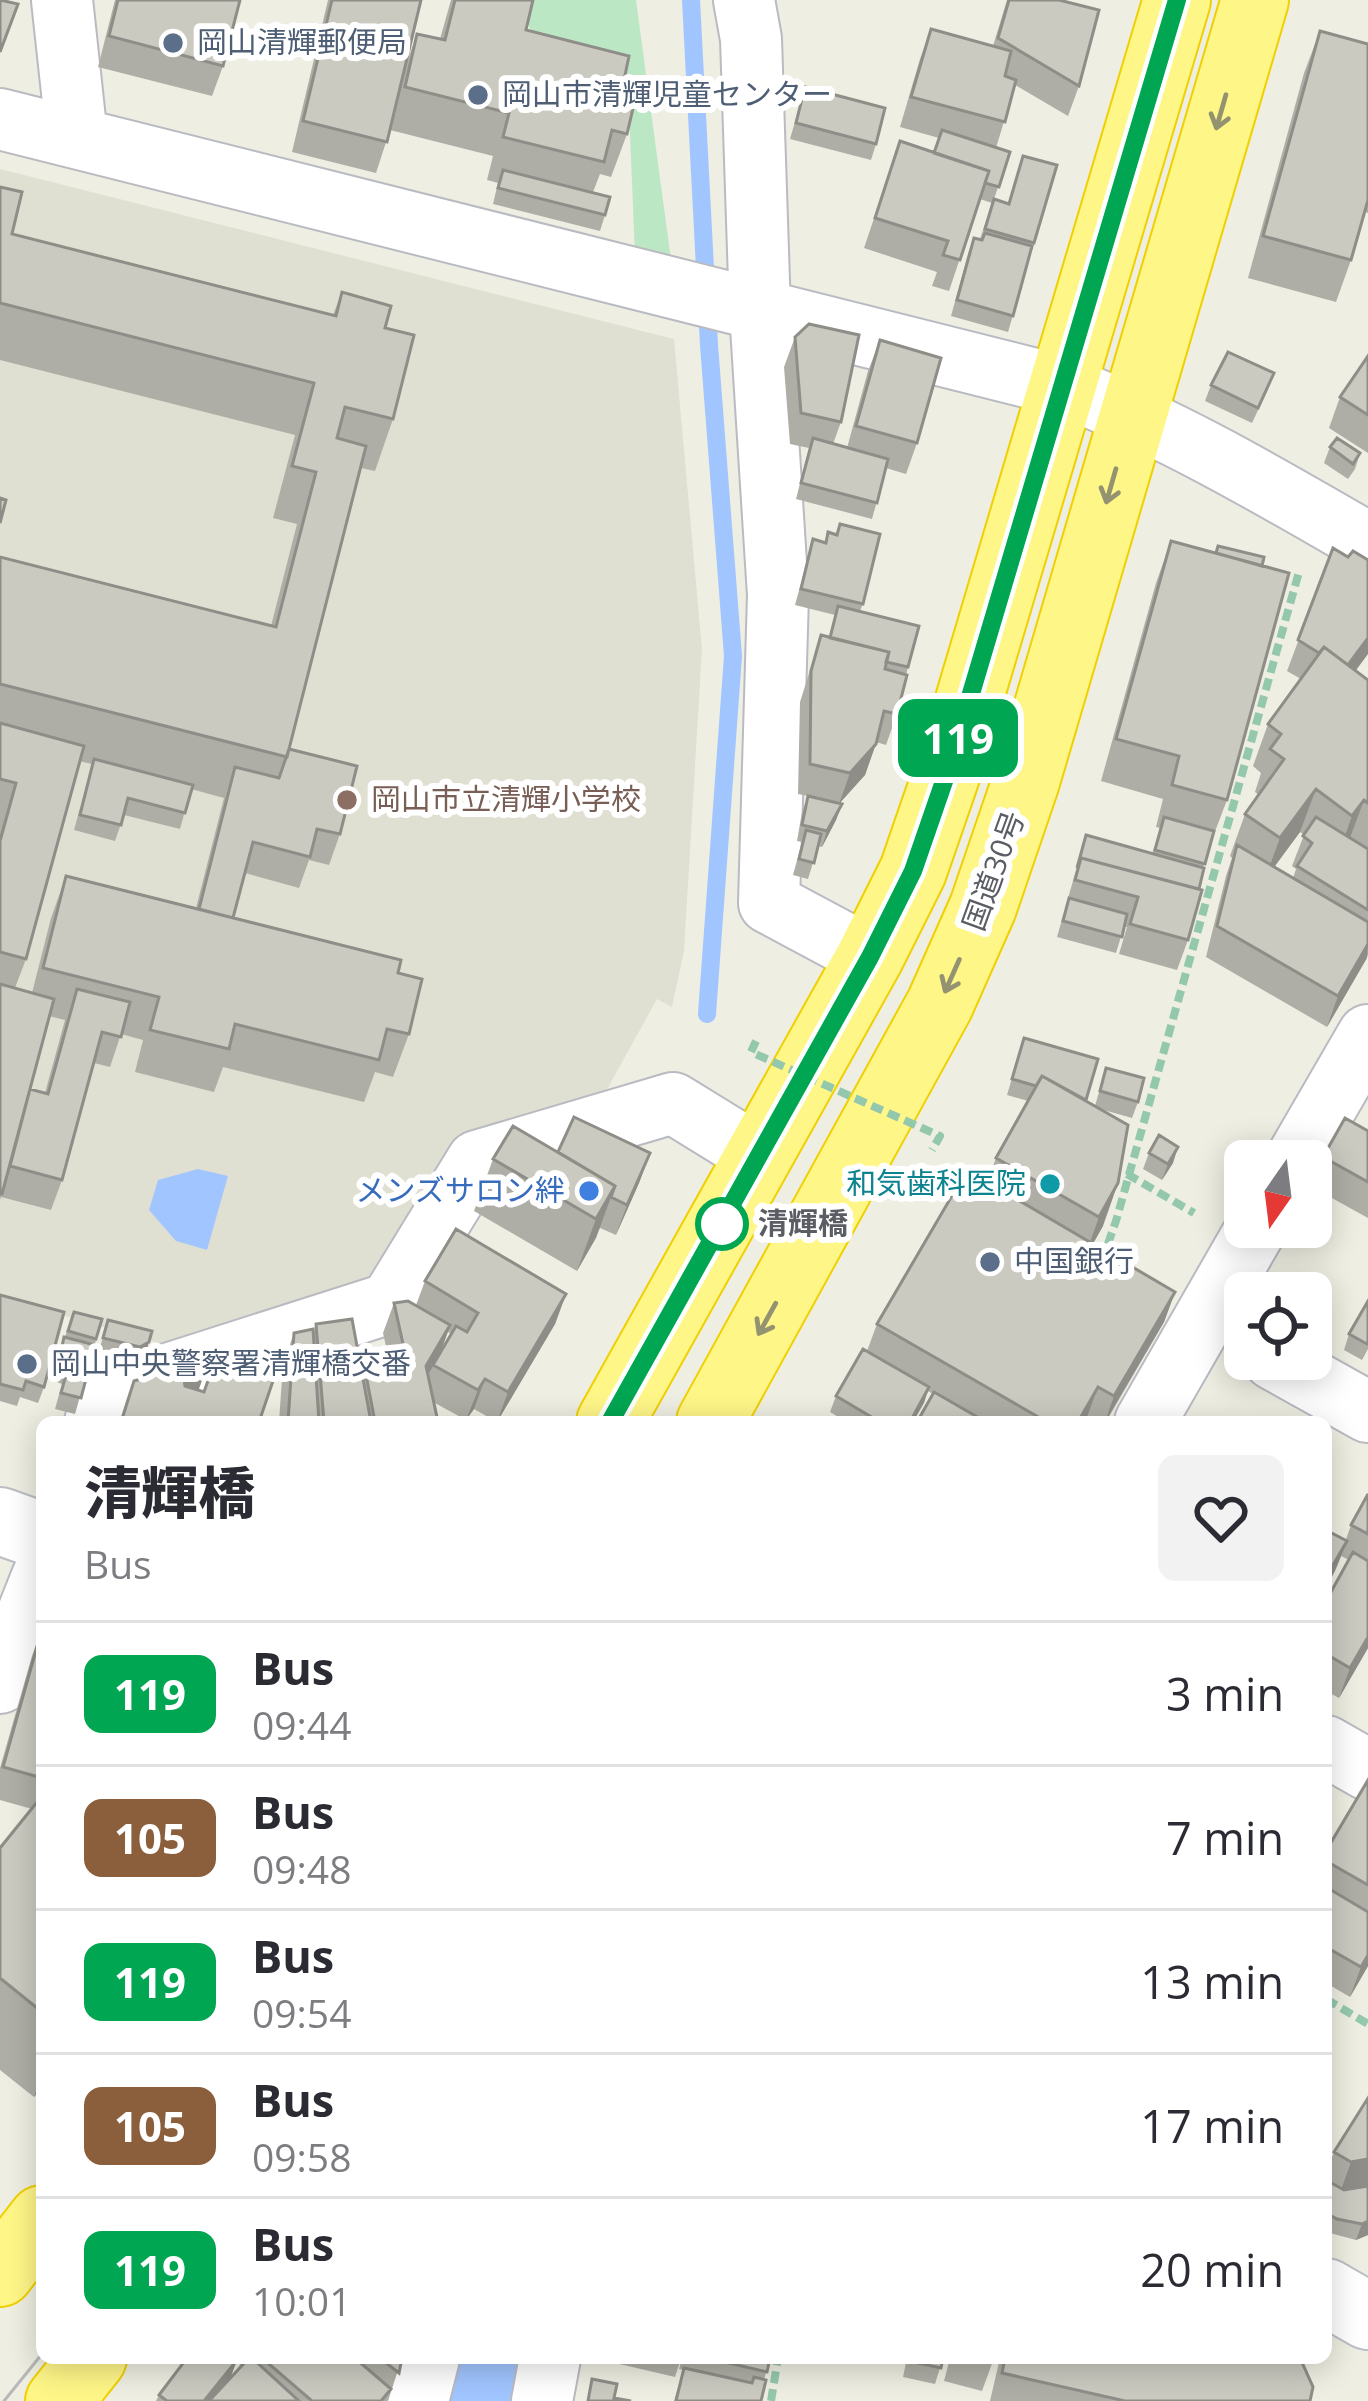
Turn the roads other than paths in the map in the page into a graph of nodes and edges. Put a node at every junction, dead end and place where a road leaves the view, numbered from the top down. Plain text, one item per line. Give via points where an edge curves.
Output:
1 (62, 0) edge
2 (744, 0) edge
3 (1177, 0) edge
4 (1255, 0) edge
5 (0, 118) edge
6 (77, 138) junction
7 (750, 309) junction
8 (1063, 386) junction
9 (1132, 413) junction
10 (1368, 543) edge
11 (870, 957) junction
12 (1368, 1035) edge
13 (1307, 1140) edge
14 (759, 1156) junction
15 (1224, 1332) edge
16 (1311, 1380) edge
17 (1368, 1412) edge
18 (729, 1415) edge
19 (96, 1416) edge
20 (613, 1416) edge
21 (1150, 1416) edge
22 (0, 1521) edge
23 (36, 1534) edge
24 (36, 1592) edge
25 (0, 1684) edge
26 (1332, 1749) edge
27 (1368, 1770) edge
28 (36, 2227) edge
29 (0, 2273) edge
30 (1332, 2295) edge
31 (1368, 2316) edge
32 (88, 2364) edge
33 (427, 2364) edge
34 (549, 2364) edge
35 (59, 2401) edge
36 (418, 2401) edge
37 (542, 2401) edge

1 - 6 street
2 - 7 street via 752,39
3 - 8 highway
4 -> 9 highway, 国道30号
5 - 6 street
6 - 7 street
7 - 8 street
7 - 11 street via 778,596 769,903
8 - 9 street
8 - 11 highway via 951,761 913,871
9 - 10 street
9 -> 18 highway, 国道30号 via 983,907
11 - 14 highway
12 - 13 street
14 - 19 street via 673,1103 477,1161 390,1303 105,1394
14 - 20 highway
15 - 21 street
16 - 17 street
22 - 23 street
24 - 25 street
26 - 27 street
28 - 29 highway
30 - 31 street
32 - 35 highway
33 - 36 street
34 - 37 street

